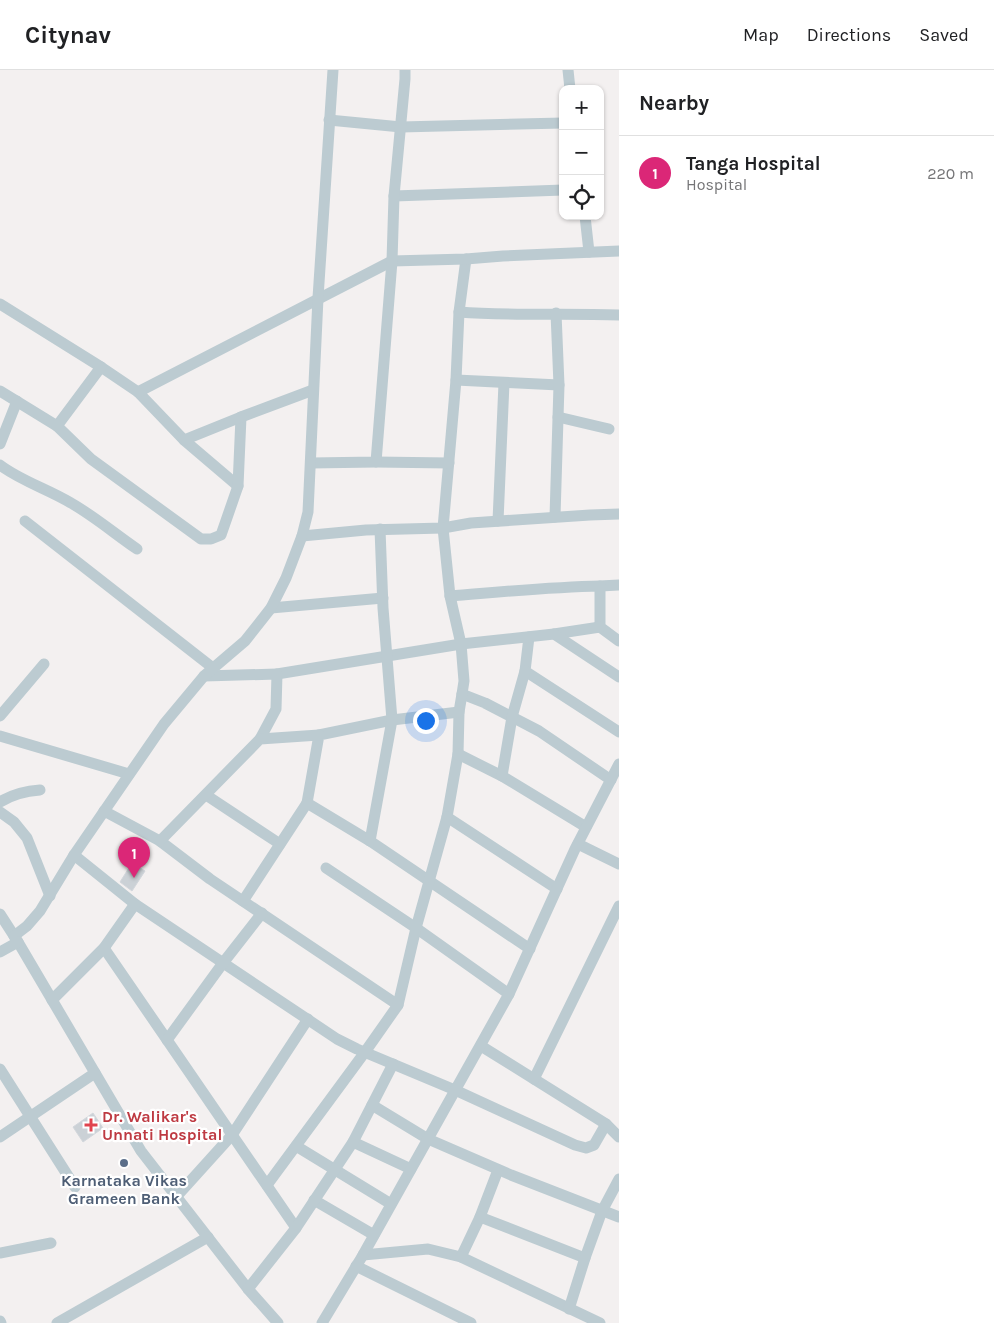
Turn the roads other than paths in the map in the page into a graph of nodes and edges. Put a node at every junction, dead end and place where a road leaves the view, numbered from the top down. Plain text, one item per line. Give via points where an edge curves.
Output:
1 (333, 70) edge
2 (405, 70) edge
3 (568, 70) edge
4 (570, 85) edge
5 (329, 120) junction
6 (559, 123) edge
7 (401, 127) junction
8 (559, 190) edge
9 (394, 196) junction
10 (585, 220) edge
11 (619, 251) edge
12 (589, 252) junction
13 (466, 259) junction
14 (392, 261) junction
15 (318, 298) junction
16 (0, 304) edge
17 (458, 312) junction
18 (556, 314) junction
19 (619, 315) edge
20 (101, 367) junction
21 (456, 380) junction
22 (504, 383) junction
23 (559, 384) junction
24 (0, 390) edge
25 (313, 390) junction
26 (138, 392) junction
27 (17, 401) junction
28 (241, 417) junction
29 (558, 418) junction
30 (57, 426) junction
31 (609, 429) dead end
32 (184, 440) junction
33 (0, 444) edge
34 (376, 462) junction
35 (311, 463) junction
36 (449, 463) junction
37 (0, 465) edge
38 (238, 486) junction
39 (619, 514) edge
40 (555, 517) junction
41 (25, 521) dead end
42 (498, 521) junction
43 (443, 528) junction
44 (380, 529) junction
45 (302, 536) junction
46 (137, 549) dead end
47 (619, 585) edge
48 (600, 586) junction
49 (450, 596) junction
50 (383, 598) junction
51 (271, 608) junction
52 (600, 627) junction
53 (554, 634) junction
54 (529, 637) junction
55 (619, 641) edge
56 (461, 644) junction
57 (387, 656) junction
58 (44, 664) dead end
59 (214, 668) junction
60 (525, 671) junction
61 (277, 674) junction
62 (204, 676) junction
63 (619, 677) edge
64 (462, 694) junction
65 (459, 712) junction
66 (0, 716) edge
67 (512, 717) junction
68 (392, 720) junction
69 (619, 732) edge
70 (319, 734) junction
71 (0, 736) edge
72 (260, 740) junction
73 (458, 754) junction
74 (619, 764) edge
75 (129, 774) junction
76 (502, 776) junction
77 (611, 780) junction
78 (40, 790) dead end
79 (206, 795) junction
80 (0, 802) edge
81 (307, 803) junction
82 (104, 811) junction
83 (0, 812) edge
84 (447, 817) junction
85 (586, 828) junction
86 (160, 841) junction
87 (370, 841) junction
88 (280, 844) junction
89 (578, 844) junction
90 (74, 855) junction
91 (619, 864) edge
92 (326, 868) dead end
93 (428, 880) junction
94 (557, 889) junction
95 (50, 896) junction
96 (243, 901) junction
97 (135, 904) junction
98 (619, 906) edge
99 (0, 914) edge
100 (262, 914) junction
101 (416, 928) junction
102 (0, 936) edge
103 (14, 936) junction
104 (104, 948) junction
105 (530, 949) junction
106 (0, 952) edge
107 (223, 963) junction
108 (509, 994) junction
109 (52, 1000) junction
110 (398, 1005) junction
111 (308, 1019) junction
112 (167, 1040) junction
113 (481, 1046) junction
114 (365, 1052) junction
115 (393, 1064) junction
116 (0, 1069) edge
117 (95, 1073) junction
118 (534, 1079) junction
119 (455, 1090) junction
120 (372, 1105) junction
121 (30, 1117) junction
122 (606, 1124) junction
123 (232, 1135) junction
124 (0, 1137) edge
125 (619, 1137) edge
126 (428, 1139) junction
127 (353, 1142) junction
128 (296, 1146) junction
129 (411, 1169) junction
130 (334, 1170) junction
131 (498, 1170) junction
132 (619, 1179) edge
133 (267, 1185) junction
134 (75, 1187) dead end
135 (176, 1197) junction
136 (314, 1200) junction
137 (391, 1204) junction
138 (602, 1211) junction
139 (480, 1217) junction
140 (619, 1217) edge
141 (296, 1228) junction
142 (374, 1235) junction
143 (208, 1237) junction
144 (50, 1243) dead end
145 (0, 1253) edge
146 (362, 1256) junction
147 (461, 1257) junction
148 (585, 1258) junction
149 (356, 1266) junction
150 (248, 1289) junction
151 (569, 1309) junction
152 (271, 1321) edge
153 (57, 1323) edge
154 (322, 1323) edge
155 (471, 1323) edge
156 (600, 1323) edge

1 - 5 street
2 - 7 street
3 - 4 street
5 - 7 street
5 - 15 street
6 - 7 street
7 - 9 street
8 - 9 street
9 - 14 street
10 - 12 street
11 - 12 street
12 - 13 street
13 - 14 street
13 - 17 street
14 - 15 street
14 - 34 street
15 - 25 street
15 - 26 street
16 - 20 street
17 - 18 street
17 - 21 street
18 - 19 street
18 - 23 street
20 - 26 street
20 - 30 street
21 - 22 street
21 - 36 street
22 - 23 street
22 - 42 street
23 - 29 street
24 - 27 street
25 - 28 street
25 - 35 street
26 - 32 street
27 - 30 street
27 - 33 street
28 - 32 street
28 - 38 street
29 - 31 street
29 - 40 street
30 - 38 street via 91,459 201,538 221,535
32 - 38 street
34 - 35 street
34 - 36 street
35 - 45 street via 308,512
36 - 43 street
37 - 46 street via 73,503
39 - 40 street
40 - 42 street
41 - 59 street
42 - 43 street
43 - 44 street
43 - 49 street
44 - 45 street
44 - 50 street
45 - 51 street
47 - 48 street
48 - 49 street
48 - 52 street
49 - 56 street
50 - 51 street
50 - 57 street
51 - 59 street via 245,641
52 - 53 street
52 - 55 street
53 - 54 street
53 - 63 street
54 - 56 street
54 - 60 street
56 - 57 street
56 - 64 street
57 - 61 street
57 - 68 street
58 - 66 street
59 - 62 street
60 - 67 street
60 - 69 street
61 - 62 street
61 - 72 street via 276,709
62 - 75 street via 164,724
64 - 65 street
64 - 67 street
65 - 68 street
65 - 73 street
67 - 76 street
67 - 77 street via 539,731
68 - 70 street
68 - 87 street
70 - 72 street
70 - 81 street
71 - 75 street
72 - 79 street
73 - 76 street
73 - 84 street
74 - 77 street
75 - 82 street
76 - 85 street
77 - 85 street
78 - 80 street via 14,794
79 - 86 street
79 - 88 street
81 - 87 street
81 - 88 street
82 - 86 street
82 - 90 street
83 - 95 street via 14,822 27,838
84 - 93 street
84 - 94 street
85 - 89 street
86 - 96 street
87 - 93 street
88 - 96 street
89 - 91 street
89 - 94 street
90 - 95 street
90 - 97 street
92 - 101 street
93 - 101 street
93 - 105 street
94 - 105 street
95 - 103 street via 27,926
96 - 100 street
97 - 104 street
97 - 107 street
98 - 118 street
99 - 103 street
100 - 107 street
100 - 110 street
101 - 108 street
101 - 110 street
102 - 103 street
103 - 106 street
103 - 109 street
104 - 109 street
104 - 112 street
105 - 108 street
107 - 111 street
107 - 112 street
108 - 113 street
109 - 117 street
110 - 114 street
111 - 114 street via 337,1039
111 - 123 street
112 - 123 street
113 - 118 street
113 - 119 street
114 - 115 street
114 - 128 street
115 - 119 street
115 - 120 street
116 - 121 street
117 - 121 street
117 - 135 street via 141,1151
118 - 122 street
119 - 122 street via 586,1148 594,1145
119 - 126 street
120 - 126 street
120 - 127 street
121 - 124 street
121 - 134 street
122 - 125 street
123 - 133 street
123 - 135 street
126 - 129 street
126 - 131 street
127 - 129 street
127 - 130 street
128 - 130 street
128 - 133 street
129 - 137 street
130 - 136 street
130 - 137 street
131 - 138 street
131 - 139 street
132 - 138 street
133 - 141 street
135 - 143 street
136 - 141 street
136 - 142 street
137 - 142 street
138 - 140 street
138 - 148 street
139 - 147 street
139 - 148 street
141 - 150 street
142 - 146 street
143 - 150 street
143 - 153 street
144 - 145 street
146 - 147 street via 428,1249
146 - 149 street
147 - 151 street
148 - 151 street
149 - 154 street
149 - 155 street
150 - 152 street
151 - 156 street

